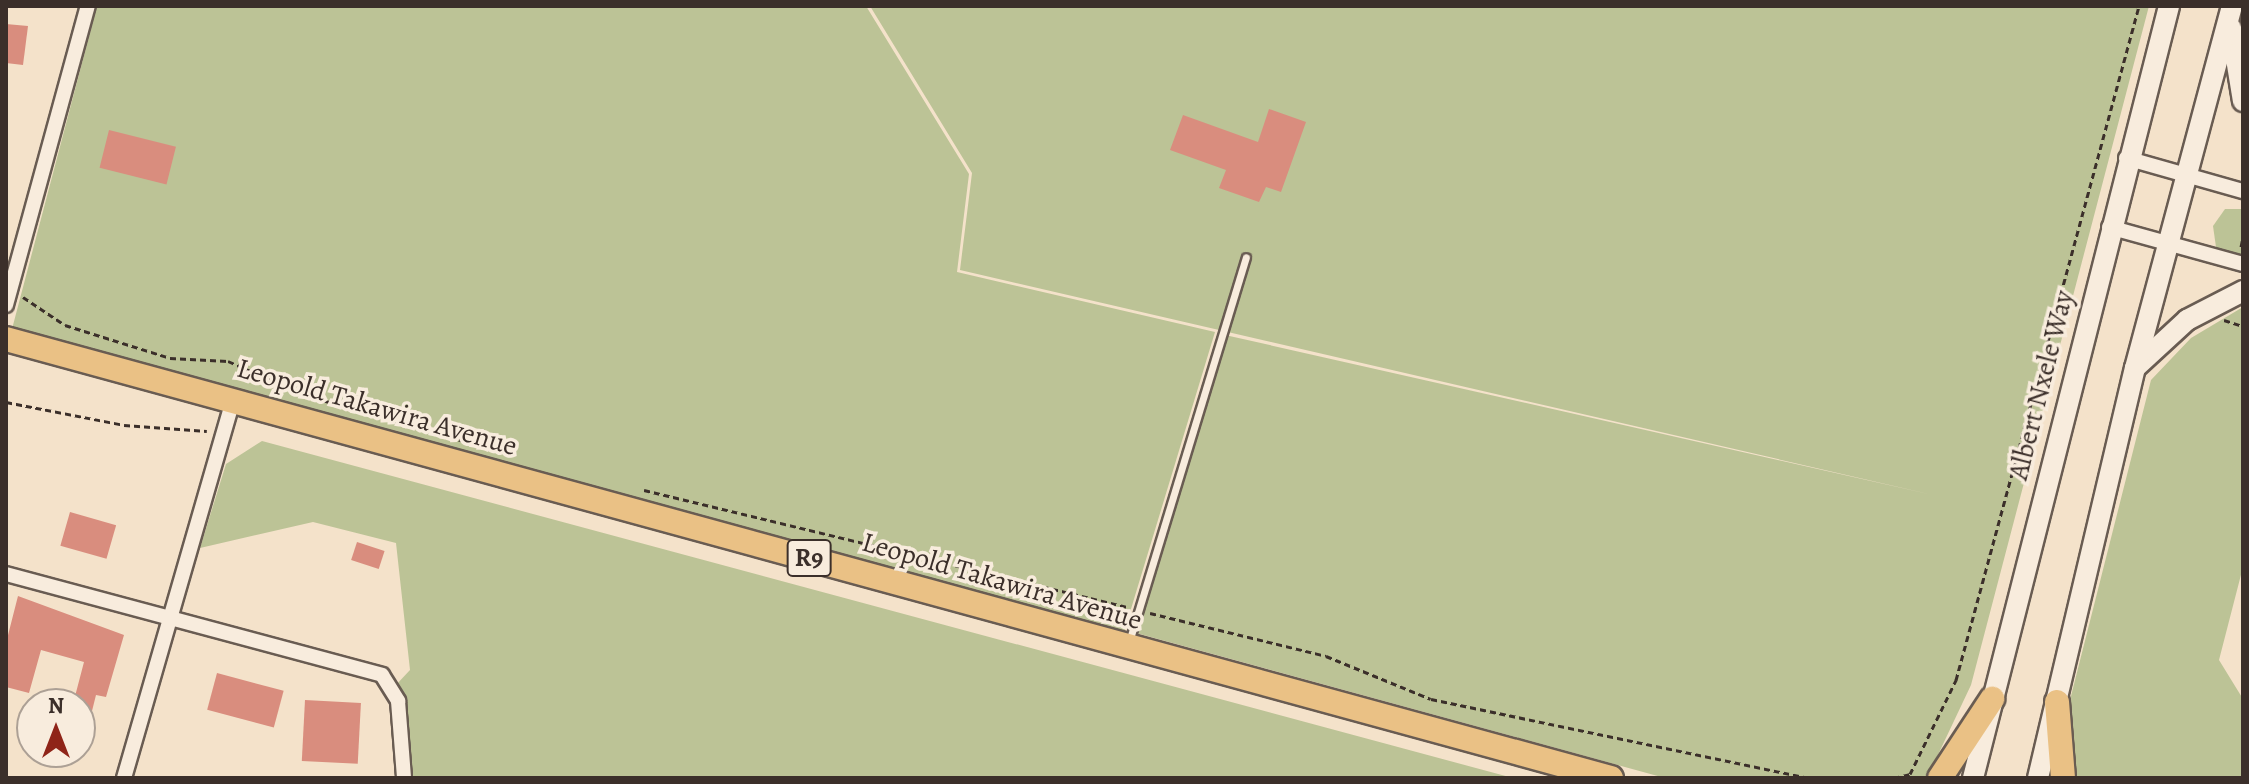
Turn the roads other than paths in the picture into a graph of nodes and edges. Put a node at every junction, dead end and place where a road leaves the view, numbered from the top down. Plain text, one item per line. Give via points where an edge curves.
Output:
1 (88, 6) edge
2 (2169, 6) edge
3 (2230, 11) edge
4 (2243, 101) edge
5 (2126, 158) junction
6 (2186, 175) junction
7 (2243, 191) edge
8 (2109, 227) junction
9 (2169, 242) junction
10 (1246, 257) dead end
11 (11, 262) edge
12 (2243, 264) edge
13 (2243, 291) edge
14 (6, 305) edge
15 (6, 339) edge
16 (2135, 368) junction
17 (234, 398) junction
18 (6, 574) edge
19 (174, 617) junction
20 (1127, 647) junction
21 (1992, 699) junction
22 (2057, 702) junction
23 (124, 778) edge
24 (404, 778) edge
25 (1611, 778) edge
26 (1940, 778) edge
27 (1973, 778) edge
28 (2038, 778) edge
29 (2063, 778) edge

1 - 11 street
2 - 5 main road, Albert Nxele Way
3 - 4 main road
3 - 6 main road
5 - 6 street
5 - 8 main road, Albert Nxele Way
6 - 7 street
6 - 9 main road
8 - 9 street
8 - 21 main road, Albert Nxele Way
9 - 12 street
9 - 16 main road
10 - 20 lane
11 - 14 street
13 - 16 main road via 2187,320
15 - 17 highway, Leopold Takawira Avenue / R9
16 - 22 main road
17 - 19 street
17 - 20 highway, Leopold Takawira Avenue / R9
18 - 19 street
19 - 23 street
19 - 24 street via 382,675 398,701
20 - 25 highway, Leopold Takawira Avenue / R9
21 - 26 highway
21 - 27 main road, Albert Nxele Way
22 - 28 main road
22 - 29 highway

